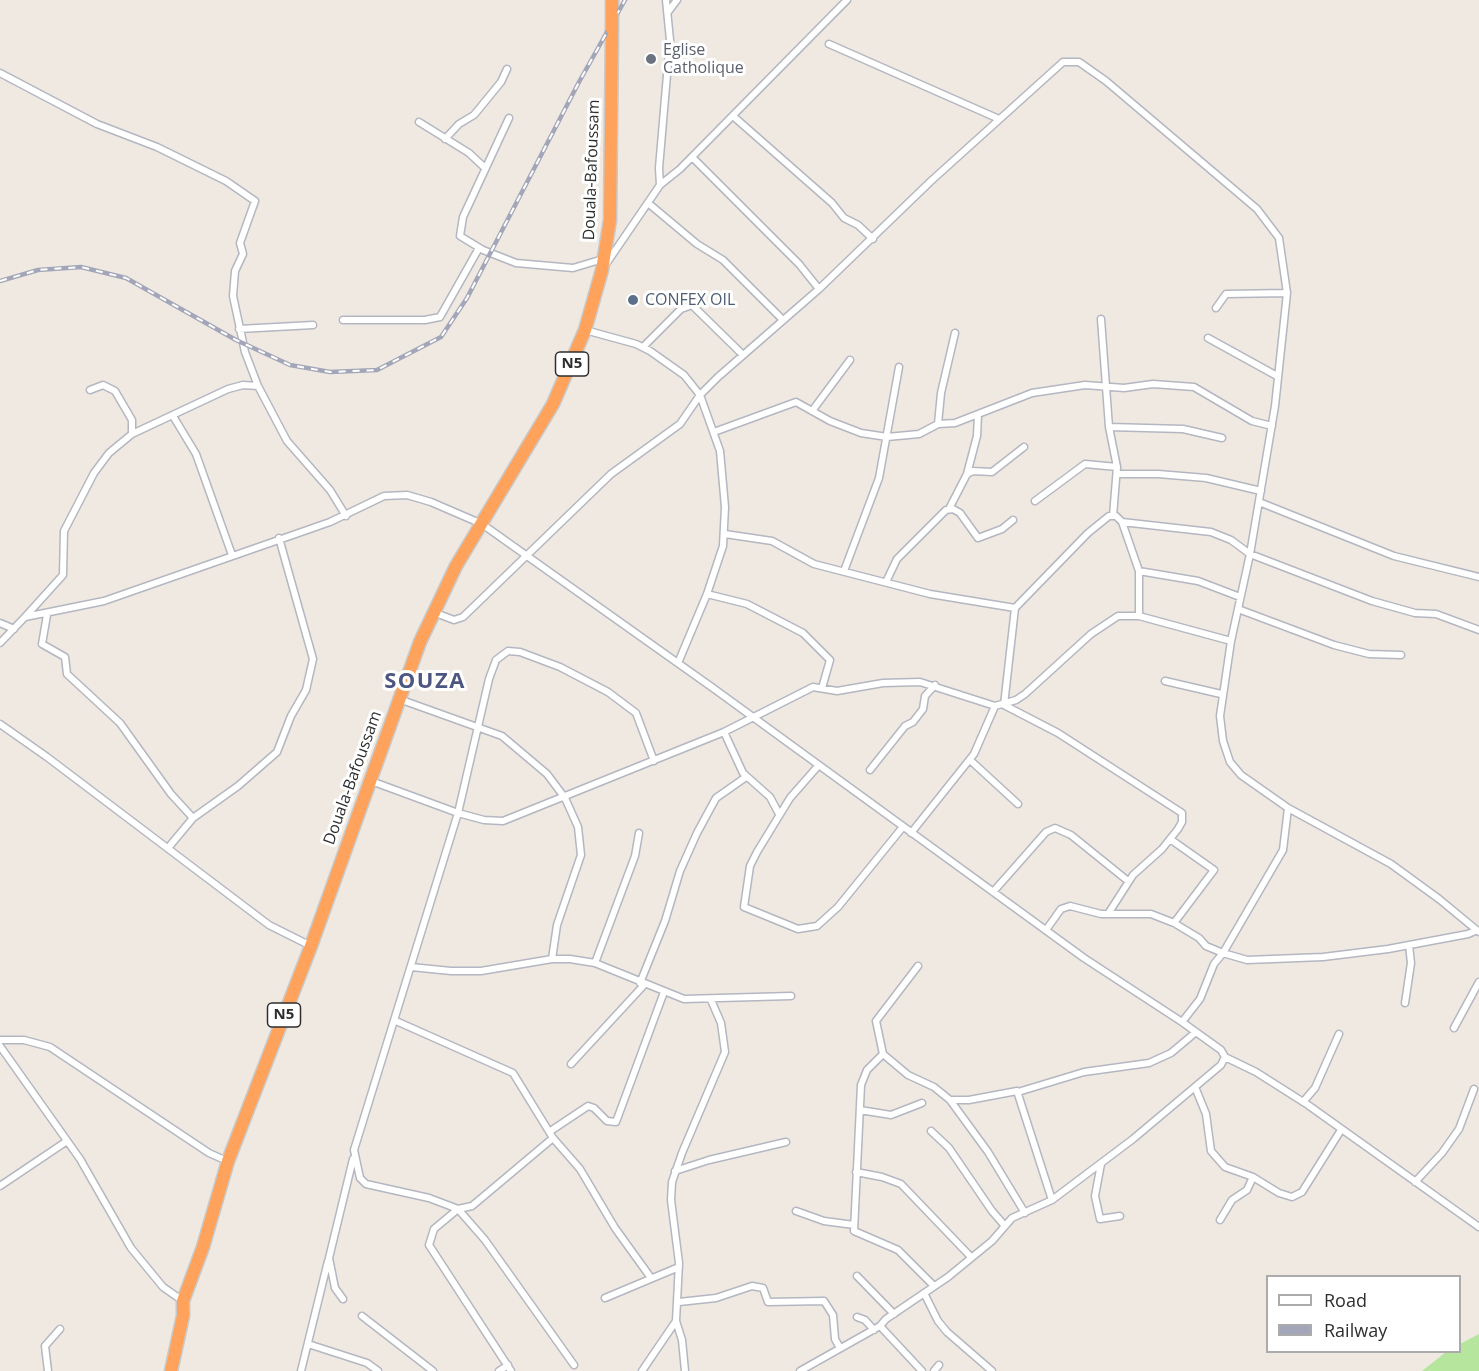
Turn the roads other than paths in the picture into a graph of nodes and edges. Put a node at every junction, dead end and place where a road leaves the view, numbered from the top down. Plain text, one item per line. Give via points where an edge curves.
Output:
1 (612, 0) edge
2 (666, 0) edge
3 (677, 0) edge
4 (847, 0) edge
5 (668, 13) junction
6 (828, 44) dead end
7 (507, 69) dead end
8 (0, 73) edge
9 (985, 115) junction
10 (733, 116) junction
11 (509, 118) dead end
12 (999, 119) junction
13 (419, 122) dead end
14 (985, 131) junction
15 (445, 139) junction
16 (692, 157) junction
17 (485, 168) junction
18 (660, 185) junction
19 (648, 203) junction
20 (873, 239) junction
21 (479, 248) junction
22 (603, 265) junction
23 (819, 289) junction
24 (1287, 293) junction
25 (1216, 308) dead end
26 (1101, 319) dead end
27 (343, 320) dead end
28 (783, 320) junction
29 (313, 326) dead end
30 (239, 329) junction
31 (585, 330) junction
32 (955, 333) dead end
33 (1209, 338) dead end
34 (643, 347) junction
35 (742, 355) junction
36 (850, 360) dead end
37 (899, 367) dead end
38 (1277, 376) junction
39 (1106, 385) junction
40 (258, 386) junction
41 (90, 390) dead end
42 (700, 395) junction
43 (812, 411) junction
44 (978, 415) junction
45 (173, 416) junction
46 (938, 424) junction
47 (1272, 426) junction
48 (1109, 427) junction
49 (714, 432) junction
50 (132, 434) junction
51 (887, 437) junction
52 (1222, 438) dead end
53 (1024, 447) dead end
54 (1117, 471) junction
55 (967, 474) junction
56 (1261, 491) junction
57 (1035, 501) dead end
58 (1259, 502) junction
59 (949, 509) junction
60 (346, 516) junction
61 (1113, 516) junction
62 (1013, 520) dead end
63 (1122, 522) junction
64 (482, 524) junction
65 (725, 534) junction
66 (279, 538) junction
67 (1250, 554) junction
68 (232, 555) junction
69 (526, 555) junction
70 (844, 571) junction
71 (1138, 571) junction
72 (1479, 578) edge
73 (886, 582) junction
74 (707, 594) junction
75 (1240, 597) junction
76 (1015, 608) junction
77 (1238, 609) junction
78 (433, 612) junction
79 (47, 615) junction
80 (1139, 616) junction
81 (25, 617) junction
82 (0, 623) edge
83 (14, 629) junction
84 (1479, 630) edge
85 (1231, 641) junction
86 (0, 643) edge
87 (1401, 655) dead end
88 (678, 663) junction
89 (1165, 681) dead end
90 (935, 685) junction
91 (822, 688) junction
92 (1221, 694) junction
93 (399, 699) junction
94 (1004, 705) junction
95 (995, 706) junction
96 (752, 717) junction
97 (0, 724) edge
98 (478, 728) junction
99 (724, 732) junction
100 (970, 760) junction
101 (654, 762) junction
102 (818, 766) junction
103 (870, 770) dead end
104 (746, 777) junction
105 (369, 781) junction
106 (565, 798) junction
107 (1018, 804) dead end
108 (1288, 808) junction
109 (458, 813) junction
110 (778, 814) junction
111 (193, 818) junction
112 (902, 828) junction
113 (639, 833) dead end
114 (911, 833) junction
115 (1170, 839) junction
116 (168, 848) junction
117 (1128, 881) junction
118 (993, 892) junction
119 (1108, 914) junction
120 (1174, 923) junction
121 (1046, 930) junction
122 (1477, 931) edge
123 (1409, 945) junction
124 (311, 946) junction
125 (1223, 953) junction
126 (552, 959) junction
127 (595, 963) junction
128 (918, 966) dead end
129 (411, 967) junction
130 (1479, 982) edge
131 (642, 984) junction
132 (664, 992) junction
133 (791, 996) dead end
134 (711, 1000) junction
135 (1405, 1003) dead end
136 (396, 1021) junction
137 (1182, 1022) junction
138 (1454, 1028) dead end
139 (1196, 1032) junction
140 (1339, 1034) dead end
141 (0, 1040) edge
142 (0, 1046) edge
143 (883, 1054) junction
144 (1225, 1057) junction
145 (571, 1064) dead end
146 (1195, 1087) junction
147 (1474, 1089) dead end
148 (1017, 1092) junction
149 (950, 1100) junction
150 (922, 1102) dead end
151 (1303, 1102) junction
152 (860, 1110) junction
153 (552, 1130) dead end
154 (1341, 1130) junction
155 (931, 1131) dead end
156 (553, 1138) junction
157 (67, 1141) junction
158 (786, 1142) dead end
159 (354, 1155) junction
160 (228, 1161) junction
161 (1101, 1163) junction
162 (675, 1171) junction
163 (856, 1172) junction
164 (1253, 1177) junction
165 (1415, 1182) junction
166 (0, 1186) edge
167 (1052, 1200) junction
168 (458, 1209) junction
169 (796, 1211) dead end
170 (1025, 1213) junction
171 (1120, 1216) dead end
172 (1220, 1220) dead end
173 (854, 1225) junction
174 (1005, 1226) junction
175 (1479, 1227) edge
176 (971, 1257) junction
177 (328, 1258) junction
178 (679, 1267) junction
179 (857, 1276) dead end
180 (651, 1278) junction
181 (934, 1286) junction
182 (924, 1293) junction
183 (605, 1298) dead end
184 (343, 1299) dead end
185 (183, 1302) junction
186 (679, 1302) junction
187 (894, 1314) junction
188 (362, 1316) dead end
189 (857, 1317) dead end
190 (676, 1321) junction
191 (880, 1326) junction
192 (60, 1329) dead end
193 (874, 1330) junction
194 (308, 1344) junction
195 (840, 1348) junction
196 (574, 1365) dead end
197 (939, 1365) dead end
198 (509, 1368) edge
199 (48, 1371) edge
200 (171, 1371) edge
201 (301, 1371) edge
202 (378, 1371) edge
203 (433, 1371) edge
204 (499, 1371) edge
205 (642, 1371) edge
206 (685, 1371) edge
207 (800, 1371) edge
208 (922, 1371) edge
209 (934, 1371) edge
210 (992, 1371) edge

1 - 22 highway, Douala-Bafoussam / N5, bridge via 612,175
2 - 5 street
3 - 5 street
4 - 10 street
5 - 18 street via 669,58
6 - 9 street
7 - 15 street via 474,115
8 - 30 street via 97,124 157,147 255,201 240,243 243,254 233,280
9 - 12 street
9 - 14 street
10 - 16 street
10 - 20 street via 832,202 844,218
11 - 17 street
12 - 14 street
12 - 24 street via 1063,62 1079,62 1089,68 1267,219 1279,238
13 - 15 street
14 - 20 street
15 - 17 street
16 - 18 street
16 - 23 street
17 - 21 street via 463,217 460,236
18 - 19 street
19 - 22 street
19 - 28 street via 723,260
20 - 23 street
21 - 22 street via 516,263 573,268
21 - 27 street via 440,317
22 - 31 highway, Douala-Bafoussam / N5
23 - 28 street
24 - 25 street via 1226,294
24 - 38 street
26 - 39 street
28 - 35 street
29 - 30 street
30 - 40 street
31 - 34 street
31 - 64 highway, Douala-Bafoussam / N5 via 553,404
32 - 46 street via 940,393
33 - 38 street
34 - 35 street via 681,309 692,305
34 - 42 street via 684,375
35 - 42 street
36 - 43 street
37 - 51 street
38 - 47 street
39 - 44 street via 1032,393
39 - 47 street via 1190,385 1252,421
39 - 48 street
40 - 45 street via 228,389
40 - 60 street via 287,441 330,490
41 - 50 street via 103,385 115,391 132,420
42 - 49 street
42 - 69 street via 680,424 611,474
43 - 49 street via 793,402
43 - 51 street via 851,430
44 - 46 street
44 - 55 street
45 - 50 street
45 - 68 street via 196,454
46 - 51 street via 925,433
47 - 56 street
48 - 52 street via 1183,429
48 - 54 street
49 - 65 street via 723,464
50 - 81 street via 109,453 94,473 64,531 63,575
51 - 70 street via 874,493
53 - 55 street via 992,472
54 - 56 street via 1206,478
54 - 57 street via 1085,464
54 - 61 street
55 - 59 street
56 - 58 street
58 - 67 street
58 - 72 street via 1394,556
59 - 62 street via 960,513 978,538
59 - 73 street via 901,554
60 - 64 street via 395,494 420,498
60 - 66 street
61 - 63 street
61 - 76 street via 1088,533
63 - 67 street via 1211,532
63 - 71 street
64 - 69 street
64 - 78 highway, Douala-Bafoussam / N5
65 - 70 street via 772,541 802,559
65 - 74 street
66 - 68 street
66 - 111 street via 313,659 311,674 277,752
67 - 75 street
67 - 84 street via 1372,601 1415,613 1436,614
68 - 79 street via 104,601
69 - 78 street via 460,619 454,621
69 - 88 street
70 - 73 street
71 - 75 street via 1198,581
71 - 80 street
73 - 76 street via 947,598
74 - 88 street
74 - 91 street via 747,604 803,633 830,660
75 - 77 street
76 - 94 street
77 - 85 street
77 - 87 street via 1334,645 1369,654
78 - 93 highway, Douala-Bafoussam / N5
79 - 81 street
79 - 111 street via 42,644 65,657 67,674 113,714
80 - 85 street
80 - 94 street via 1118,616 1106,622 1025,694
81 - 83 street
82 - 83 street
83 - 86 street
85 - 92 street
88 - 96 street
89 - 92 street
90 - 91 street via 906,681 837,691
90 - 95 street
90 - 103 street via 926,696 923,709
91 - 96 street via 809,689
92 - 108 street via 1220,728 1230,762 1241,775
93 - 98 street
93 - 105 highway, Douala-Bafoussam / N5
94 - 95 street
94 - 115 street via 1178,809 1182,822
95 - 100 street
96 - 99 street
96 - 102 street
97 - 116 street
98 - 101 street via 493,664 502,654 520,652 560,667 635,711
98 - 106 street via 498,734 517,747 547,774
98 - 109 street
99 - 101 street
99 - 104 street
100 - 107 street
100 - 114 street
101 - 106 street
102 - 110 street
102 - 112 street
104 - 110 street via 770,797
104 - 131 street via 716,798 697,833
105 - 109 street
105 - 124 highway, Douala-Bafoussam / N5
106 - 109 street via 503,821
106 - 126 street via 578,827 581,855 557,926
108 - 122 street via 1391,864
108 - 125 street via 1283,850
109 - 129 street
110 - 112 street via 750,866 743,903 749,910 798,929 817,926 838,907
111 - 116 street
112 - 114 street
113 - 127 street via 635,856
114 - 118 street
115 - 117 street
115 - 120 street via 1214,870
116 - 124 street via 270,925
117 - 118 street via 1055,828 1046,832
117 - 119 street
118 - 121 street
119 - 120 street via 1151,914
119 - 121 street via 1066,907
120 - 125 street
121 - 137 street
122 - 123 street
123 - 125 street via 1323,957 1247,960
123 - 135 street via 1411,963
124 - 160 highway, Douala-Bafoussam / N5
125 - 137 street via 1214,963 1200,999
126 - 127 street
126 - 129 street via 481,970
127 - 131 street
128 - 143 street via 876,1021
129 - 136 street
130 - 138 street
131 - 132 street
131 - 145 street
132 - 134 street via 684,999
132 - 153 street via 616,1122 607,1121 588,1106
133 - 134 street
134 - 162 street via 725,1052
136 - 156 street via 513,1073
136 - 159 street via 361,1122
137 - 139 street
139 - 144 street
139 - 148 street via 1171,1053 1149,1064 1084,1072
140 - 151 street via 1315,1088
141 - 160 street via 24,1040 50,1047 208,1154
142 - 157 street
143 - 149 street via 908,1075
143 - 152 street via 863,1078
144 - 146 street
144 - 151 street
146 - 161 street
146 - 164 street via 1206,1114 1211,1151 1225,1167
147 - 165 street via 1459,1129
148 - 149 street
148 - 167 street
149 - 170 street
150 - 152 street via 891,1115
151 - 154 street
152 - 163 street
154 - 164 street via 1302,1192 1292,1197
154 - 165 street
155 - 174 street via 949,1148
156 - 168 street via 472,1206
156 - 180 street via 580,1168 615,1228
157 - 166 street
157 - 185 street via 131,1248 163,1287
158 - 162 street
159 - 168 street via 360,1178 366,1184 429,1198
159 - 177 street
160 - 185 highway, Douala-Bafoussam / N5
161 - 167 street
161 - 171 street via 1095,1196 1100,1219
162 - 178 street via 671,1200
163 - 173 street
163 - 176 street via 901,1184
164 - 172 street via 1247,1190 1232,1200
165 - 175 street
167 - 170 street
168 - 196 street via 485,1240
168 - 198 street via 434,1229 429,1245
169 - 173 street via 824,1221
170 - 174 street
173 - 181 street via 854,1231 903,1253
174 - 176 street
176 - 181 street
177 - 184 street via 335,1288
177 - 194 street
178 - 180 street
178 - 186 street
179 - 187 street
180 - 183 street
181 - 182 street
182 - 187 street
182 - 210 street via 947,1332
185 - 200 highway, Douala-Bafoussam / N5
186 - 190 street
186 - 195 street via 716,1298 752,1286 763,1288 768,1302 824,1300 833,1315 835,1339
187 - 191 street
188 - 203 street
189 - 193 street
190 - 205 street
190 - 206 street
191 - 193 street
191 - 208 street
192 - 199 street via 45,1346
193 - 195 street
194 - 201 street
194 - 202 street via 368,1363
195 - 207 street
197 - 209 street
198 - 204 street

